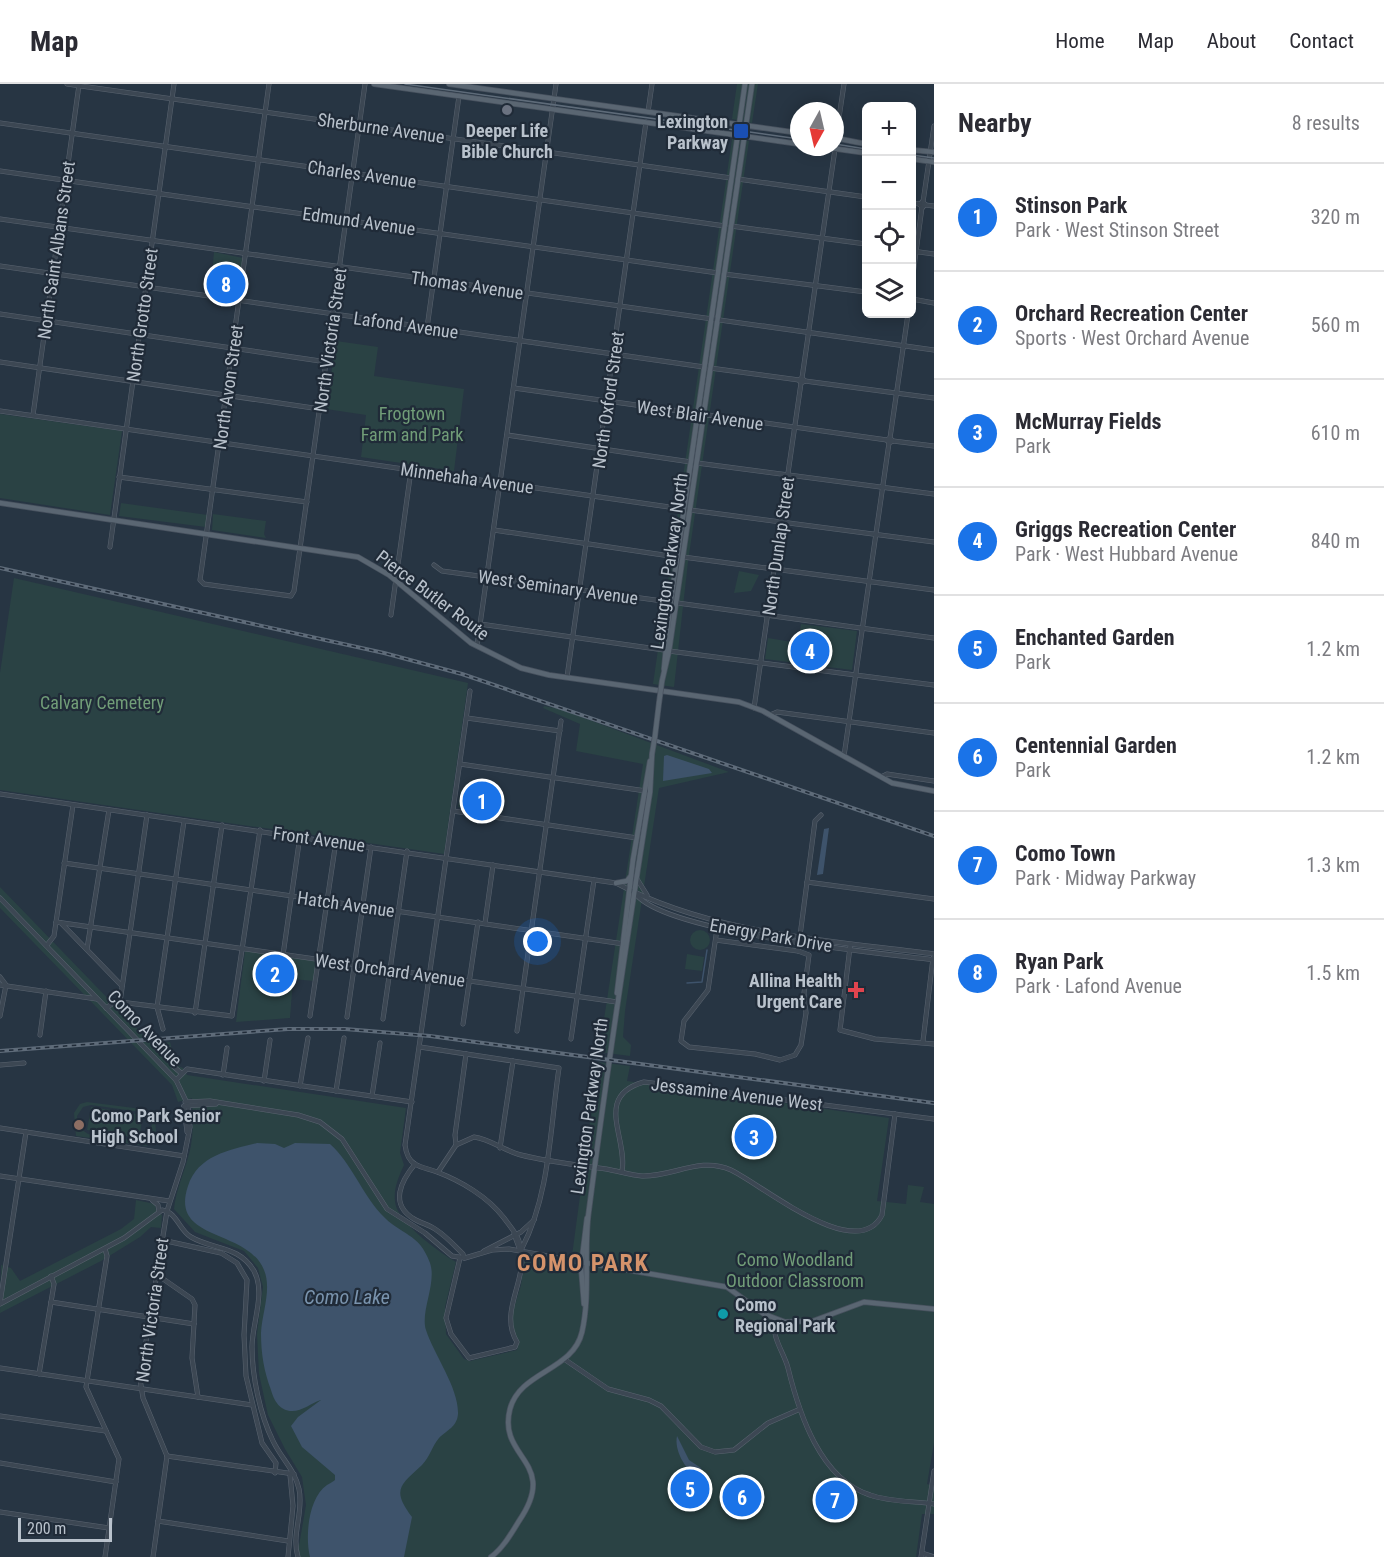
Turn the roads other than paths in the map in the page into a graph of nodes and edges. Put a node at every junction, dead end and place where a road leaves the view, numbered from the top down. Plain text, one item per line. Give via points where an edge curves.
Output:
1 (67, 84) edge
2 (174, 84) edge
3 (269, 84) edge
4 (365, 84) edge
5 (374, 84) edge
6 (449, 84) edge
7 (556, 84) edge
8 (652, 84) edge
9 (745, 84) edge
10 (752, 84) edge
11 (844, 84) edge
12 (79, 85) edge
13 (461, 85) edge
14 (459, 96) junction
15 (172, 99) junction
16 (554, 99) junction
17 (841, 102) edge
18 (553, 109) junction
19 (266, 112) junction
20 (648, 112) junction
21 (646, 122) junction
22 (0, 123) edge
23 (359, 125) junction
24 (739, 125) junction
25 (745, 126) junction
26 (934, 126) edge
27 (790, 132) edge
28 (72, 133) junction
29 (740, 136) junction
30 (453, 139) junction
31 (844, 140) edge
32 (790, 143) edge
33 (862, 143) edge
34 (166, 146) junction
35 (844, 150) edge
36 (916, 150) edge
37 (547, 152) junction
38 (862, 152) edge
39 (932, 152) edge
40 (834, 156) edge
41 (259, 159) junction
42 (916, 160) edge
43 (931, 162) edge
44 (640, 165) junction
45 (0, 171) edge
46 (353, 172) junction
47 (734, 178) junction
48 (66, 180) junction
49 (447, 186) junction
50 (828, 191) junction
51 (159, 193) junction
52 (862, 195) edge
53 (540, 199) junction
54 (916, 204) edge
55 (923, 205) junction
56 (252, 206) junction
57 (934, 206) edge
58 (634, 213) junction
59 (0, 219) edge
60 (346, 220) junction
61 (728, 226) junction
62 (60, 227) junction
63 (440, 233) junction
64 (821, 238) junction
65 (152, 241) junction
66 (916, 241) edge
67 (862, 243) edge
68 (534, 246) junction
69 (916, 251) edge
70 (246, 254) junction
71 (934, 254) edge
72 (627, 260) junction
73 (0, 266) edge
74 (340, 267) junction
75 (721, 273) junction
76 (53, 274) junction
77 (433, 281) junction
78 (815, 285) junction
79 (147, 287) junction
80 (862, 291) edge
81 (527, 294) junction
82 (916, 300) edge
83 (240, 301) junction
84 (934, 303) edge
85 (621, 307) junction
86 (0, 314) edge
87 (333, 315) junction
88 (907, 318) edge
89 (46, 321) junction
90 (714, 321) junction
91 (427, 328) junction
92 (808, 333) junction
93 (140, 334) junction
94 (520, 341) junction
95 (903, 346) junction
96 (233, 348) junction
97 (934, 350) edge
98 (614, 354) junction
99 (0, 362) edge
100 (327, 362) junction
101 (40, 368) junction
102 (707, 368) junction
103 (802, 380) junction
104 (133, 381) junction
105 (514, 388) junction
106 (896, 393) junction
107 (227, 395) junction
108 (934, 398) edge
109 (607, 402) junction
110 (320, 409) junction
111 (0, 411) edge
112 (33, 415) junction
113 (700, 415) junction
114 (126, 428) junction
115 (795, 428) junction
116 (507, 435) junction
117 (890, 440) junction
118 (220, 442) junction
119 (934, 446) edge
120 (601, 449) junction
121 (313, 456) junction
122 (694, 462) junction
123 (411, 470) junction
124 (788, 475) junction
125 (119, 477) junction
126 (500, 483) junction
127 (883, 487) junction
128 (213, 489) junction
129 (934, 494) edge
130 (594, 496) junction
131 (307, 502) junction
132 (0, 503) edge
133 (687, 510) junction
134 (113, 520) junction
135 (782, 522) junction
136 (494, 530) junction
137 (207, 534) junction
138 (876, 535) junction
139 (934, 542) edge
140 (587, 543) junction
141 (110, 547) dead end
142 (301, 547) junction
143 (680, 557) junction
144 (434, 565) dead end
145 (775, 569) junction
146 (487, 577) junction
147 (395, 579) junction
148 (869, 581) junction
149 (580, 590) junction
150 (934, 590) edge
151 (293, 596) joint
152 (673, 604) junction
153 (391, 615) dead end
154 (768, 616) junction
155 (480, 624) junction
156 (863, 628) junction
157 (574, 638) junction
158 (934, 638) edge
159 (476, 647) junction
160 (667, 651) junction
161 (762, 663) junction
162 (856, 675) junction
163 (567, 677) junction
164 (934, 685) edge
165 (470, 691) dead end
166 (754, 708) junction
167 (770, 715) junction
168 (467, 717) junction
169 (561, 721) dead end
170 (849, 722) junction
171 (560, 731) junction
172 (934, 733) edge
173 (844, 757) junction
174 (460, 764) junction
175 (554, 777) junction
176 (881, 777) junction
177 (934, 781) edge
178 (647, 791) junction
179 (934, 791) edge
180 (0, 794) edge
181 (73, 805) junction
182 (109, 810) junction
183 (453, 811) junction
184 (821, 814) dead end
185 (147, 815) junction
186 (184, 821) junction
187 (546, 824) junction
188 (222, 825) junction
189 (260, 830) junction
190 (300, 836) junction
191 (637, 838) junction
192 (336, 841) junction
193 (371, 846) junction
194 (407, 852) junction
195 (447, 858) junction
196 (64, 862) junction
197 (493, 865) junction
198 (100, 867) junction
199 (540, 872) junction
200 (632, 872) junction
201 (138, 873) junction
202 (637, 878) junction
203 (176, 879) junction
204 (594, 880) junction
205 (807, 882) junction
206 (616, 883) junction
207 (214, 885) junction
208 (251, 890) junction
209 (633, 892) junction
210 (291, 896) junction
211 (0, 898) edge
212 (934, 899) edge
213 (327, 901) junction
214 (654, 902) junction
215 (363, 906) junction
216 (398, 911) junction
217 (438, 917) junction
218 (58, 922) junction
219 (478, 922) junction
220 (718, 922) junction
221 (485, 923) junction
222 (92, 926) junction
223 (717, 928) junction
224 (532, 930) junction
225 (130, 932) junction
226 (168, 938) junction
227 (585, 938) junction
228 (799, 939) junction
229 (716, 940) junction
230 (205, 943) junction
231 (622, 943) junction
232 (47, 945) junction
233 (628, 945) junction
234 (851, 946) junction
235 (243, 949) junction
236 (87, 950) junction
237 (798, 951) junction
238 (283, 955) junction
239 (934, 957) edge
240 (318, 960) junction
241 (354, 964) junction
242 (390, 970) junction
243 (933, 972) edge
244 (430, 975) junction
245 (0, 977) edge
246 (469, 981) junction
247 (0, 985) edge
248 (6, 985) junction
249 (122, 986) junction
250 (523, 989) junction
251 (46, 991) junction
252 (577, 996) junction
253 (97, 999) junction
254 (120, 1002) junction
255 (617, 1002) junction
256 (157, 1007) junction
257 (106, 1008) junction
258 (195, 1012) junction
259 (0, 1016) edge
260 (310, 1016) dead end
261 (346, 1017) dead end
262 (383, 1019) dead end
263 (463, 1024) dead end
264 (163, 1029) dead end
265 (517, 1030) dead end
266 (40, 1035) dead end
267 (308, 1038) dead end
268 (344, 1038) dead end
269 (571, 1039) dead end
270 (270, 1040) dead end
271 (923, 1041) junction
272 (380, 1043) dead end
273 (934, 1044) edge
274 (420, 1047) junction
275 (227, 1048) dead end
276 (169, 1049) dead end
277 (466, 1054) junction
278 (513, 1061) junction
279 (24, 1063) dead end
280 (0, 1065) edge
281 (181, 1073) junction
282 (223, 1075) junction
283 (176, 1080) junction
284 (264, 1081) junction
285 (300, 1086) junction
286 (336, 1091) junction
287 (372, 1096) junction
288 (412, 1102) junction
289 (186, 1104) junction
290 (201, 1104) junction
291 (219, 1104) junction
292 (895, 1114) junction
293 (189, 1116) junction
294 (934, 1119) edge
295 (0, 1128) edge
296 (26, 1132) junction
297 (187, 1132) junction
298 (456, 1145) junction
299 (500, 1148) junction
300 (184, 1156) junction
301 (546, 1161) junction
302 (415, 1164) junction
303 (597, 1167) junction
304 (622, 1171) junction
305 (438, 1172) junction
306 (0, 1176) edge
307 (19, 1178) junction
308 (149, 1198) junction
309 (169, 1201) junction
310 (167, 1211) junction
311 (159, 1212) junction
312 (534, 1220) junction
313 (514, 1234) junction
314 (162, 1240) junction
315 (105, 1249) junction
316 (521, 1250) junction
317 (479, 1254) junction
318 (462, 1258) junction
319 (583, 1263) junction
320 (2, 1272) edge
321 (155, 1274) junction
322 (51, 1276) junction
323 (51, 1302) junction
324 (0, 1304) edge
325 (99, 1309) junction
326 (934, 1309) edge
327 (149, 1317) junction
328 (776, 1320) junction
329 (194, 1324) junction
330 (564, 1359) junction
331 (0, 1368) edge
332 (39, 1374) junction
333 (87, 1381) junction
334 (140, 1389) junction
335 (198, 1397) junction
336 (252, 1405) junction
337 (798, 1410) junction
338 (0, 1416) edge
339 (106, 1431) junction
340 (167, 1456) junction
341 (0, 1463) edge
342 (934, 1471) edge
343 (275, 1473) junction
344 (292, 1475) junction
345 (116, 1482) junction
346 (933, 1489) edge
347 (932, 1503) edge
348 (928, 1511) junction
349 (0, 1512) edge
350 (934, 1512) edge
351 (159, 1521) junction
352 (109, 1528) junction
353 (288, 1541) junction
354 (921, 1555) edge
355 (105, 1557) edge
356 (153, 1557) edge
357 (288, 1557) edge
358 (298, 1557) edge
359 (491, 1557) edge
360 (934, 1557) edge

1 - 12 street, Sherburne Avenue
2 - 15 street, North Grotto Street
3 - 19 street, North Avon Street
4 - 23 street, North Victoria Street
5 - 14 main road
6 - 13 main road
7 - 16 street
8 - 20 street
9 - 24 main road, Lexington Parkway North
10 - 25 main road, Lexington Parkway North
11 - 17 street
12 - 15 street, Sherburne Avenue
12 - 28 street, North Saint Albans Street
13 - 16 main road
14 - 18 main road
14 - 30 street
15 - 19 street, Sherburne Avenue
15 - 34 street, North Grotto Street
16 - 18 street
16 - 20 main road
18 - 21 main road
18 - 37 street
19 - 23 street, Sherburne Avenue
19 - 41 street, North Avon Street
20 - 24 main road
21 - 29 main road
21 - 44 street, North Oxford Street
22 - 28 street, Charles Avenue
23 - 30 street, Sherburne Avenue
23 - 46 street, North Victoria Street
24 - 25 main road
24 - 29 main road, Lexington Parkway North
25 - 27 main road
25 - 29 main road, Lexington Parkway North
26 - 39 street
28 - 34 street, Charles Avenue
28 - 48 street, North Saint Albans Street
29 - 32 main road
29 - 47 main road, Lexington Parkway North
30 - 37 street, Sherburne Avenue
30 - 49 street
31 - 33 main road
34 - 41 street, Charles Avenue
34 - 51 street, North Grotto Street
35 - 38 main road
36 - 39 main road
37 - 44 street, Sherburne Avenue
37 - 53 street
39 - 43 street
40 - 50 street, North Dunlap Street
41 - 46 street, Charles Avenue
41 - 56 street, North Avon Street
42 - 43 main road
43 - 55 street
44 - 47 street, Sherburne Avenue
44 - 58 street, North Oxford Street
45 - 48 street, Edmund Avenue
46 - 49 street, Charles Avenue
46 - 60 street, North Victoria Street
47 - 50 street, Sherburne Avenue
47 - 61 main road, Lexington Parkway North
48 - 51 street, Edmund Avenue
48 - 62 street, North Saint Albans Street
49 - 53 street, Charles Avenue
49 - 63 street
50 - 52 street, Sherburne Avenue
50 - 64 street, North Dunlap Street
51 - 56 street, Edmund Avenue
51 - 65 street, North Grotto Street
53 - 58 street, Charles Avenue
53 - 68 street
54 - 55 street
55 - 57 street
55 - 66 street
56 - 60 street, Edmund Avenue
56 - 70 street, North Avon Street
58 - 61 street, Charles Avenue
58 - 72 street, North Oxford Street
59 - 62 street, Thomas Avenue
60 - 63 street, Edmund Avenue
60 - 74 street, North Victoria Street
61 - 64 street, Charles Avenue
61 - 75 main road, Lexington Parkway North
62 - 65 street, Thomas Avenue
62 - 76 street, North Saint Albans Street
63 - 68 street, Edmund Avenue
63 - 77 street
64 - 67 street, Charles Avenue
64 - 78 street, North Dunlap Street
65 - 70 street, Thomas Avenue
65 - 79 street, North Grotto Street
68 - 72 street, Edmund Avenue
68 - 81 street
69 - 71 street
70 - 74 street, Thomas Avenue
70 - 83 street, North Avon Street
72 - 75 street, Edmund Avenue
72 - 85 street, North Oxford Street
73 - 76 street, Lafond Avenue
74 - 77 street, Thomas Avenue
74 - 87 street, North Victoria Street
75 - 78 street, Edmund Avenue
75 - 90 main road, Lexington Parkway North
76 - 79 street, Lafond Avenue
76 - 89 street, North Saint Albans Street
77 - 81 street, Thomas Avenue
77 - 91 street
78 - 80 street, Edmund Avenue
78 - 92 street, North Dunlap Street
79 - 83 street, Lafond Avenue
79 - 93 street, North Grotto Street
81 - 85 street, Thomas Avenue
81 - 94 street
82 - 84 street
83 - 87 street, Lafond Avenue
83 - 96 street, North Avon Street
85 - 90 street, Thomas Avenue
85 - 98 street, North Oxford Street
86 - 89 street
87 - 91 street, Lafond Avenue
87 - 100 street, North Victoria Street
88 - 95 street
89 - 93 street
89 - 101 street, North Saint Albans Street
90 - 92 street, Thomas Avenue
90 - 102 main road, Lexington Parkway North
91 - 94 street, Lafond Avenue
92 - 95 street, Thomas Avenue
92 - 103 street, North Dunlap Street
93 - 96 street
93 - 104 street, North Grotto Street
94 - 98 street, Lafond Avenue
94 - 105 street
95 - 97 street, Thomas Avenue
95 - 106 street
96 - 100 street
96 - 107 street, North Avon Street
98 - 102 street, Lafond Avenue
98 - 109 street, North Oxford Street
99 - 101 street
100 - 110 street, North Victoria Street
101 - 104 street
101 - 112 street, North Saint Albans Street
102 - 103 street, Lafond Avenue
102 - 113 main road, Lexington Parkway North
103 - 106 street, Lafond Avenue
103 - 115 street, North Dunlap Street
104 - 107 street
104 - 114 street, North Grotto Street
105 - 109 street, West Blair Avenue
105 - 116 street
106 - 108 street, Lafond Avenue
106 - 117 street
107 - 110 street
107 - 118 street, North Avon Street
109 - 113 street, West Blair Avenue
109 - 120 street, North Oxford Street
110 - 121 street, North Victoria Street
111 - 112 street, Minnehaha Avenue
112 - 114 street, Minnehaha Avenue
113 - 115 street, West Blair Avenue
113 - 122 main road, Lexington Parkway North
114 - 118 street, Minnehaha Avenue
114 - 125 street, North Grotto Street
115 - 117 street, West Blair Avenue
115 - 124 street, North Dunlap Street
116 - 120 street
116 - 126 street
117 - 119 street, West Blair Avenue
117 - 127 street
118 - 121 street, Minnehaha Avenue
118 - 128 street, North Avon Street
120 - 122 street
120 - 130 street, North Oxford Street
121 - 123 street, Minnehaha Avenue
121 - 131 street, North Victoria Street
122 - 124 street
122 - 133 main road, Lexington Parkway North
123 - 126 street, Minnehaha Avenue
123 - 147 street
124 - 127 street
124 - 135 street, North Dunlap Street
125 - 128 street
125 - 134 street, North Grotto Street
126 - 130 street, Minnehaha Avenue
126 - 136 street
127 - 129 street
127 - 138 street
128 - 131 street
128 - 137 street, North Avon Street
130 - 133 street, Minnehaha Avenue
130 - 140 street, North Oxford Street
131 - 142 street, North Victoria Street
132 - 134 main road, Pierce Butler Route
133 - 135 street, Minnehaha Avenue
133 - 143 main road, Lexington Parkway North
134 - 137 main road, Pierce Butler Route
134 - 141 street, North Grotto Street
135 - 138 street, Minnehaha Avenue
135 - 145 street, North Dunlap Street
136 - 140 street
136 - 146 street
137 - 142 main road, Pierce Butler Route
137 - 151 street, North Avon Street via 201,582
138 - 139 street, Minnehaha Avenue
138 - 148 street
140 - 143 street
140 - 149 street, North Oxford Street
142 - 147 main road, Pierce Butler Route via 358,557
142 - 151 street, North Victoria Street
143 - 145 street
143 - 152 main road, Lexington Parkway North
144 - 146 street, West Seminary Avenue via 442,571
145 - 148 street
145 - 154 street, North Dunlap Street
146 - 149 street, West Seminary Avenue
146 - 155 street
147 - 153 street
147 - 159 main road, Pierce Butler Route
148 - 150 street
148 - 156 street
149 - 152 street, West Seminary Avenue
149 - 157 street, North Oxford Street
152 - 154 street, West Seminary Avenue
152 - 160 main road, Lexington Parkway North
154 - 156 street, West Seminary Avenue
154 - 161 street, North Dunlap Street
155 - 157 street
155 - 159 street
156 - 158 street, West Seminary Avenue
156 - 162 street
157 - 160 street
157 - 163 street, North Oxford Street
159 - 163 main road, Pierce Butler Route via 521,668
160 - 161 street
160 - 178 main road, Lexington Parkway North, bridge
161 - 162 street
161 - 166 street, North Dunlap Street
162 - 164 street
162 - 170 street
163 - 166 main road, Pierce Butler Route via 722,699
165 - 168 street
166 - 167 main road, Pierce Butler Route
167 - 170 street via 777,712
167 - 173 main road, Pierce Butler Route
168 - 171 street
168 - 174 street
169 - 171 street
170 - 172 street
170 - 173 street
171 - 175 street
173 - 176 main road, Pierce Butler Route
174 - 175 street
174 - 183 street
175 - 178 street
175 - 187 street
176 - 177 street
176 - 179 main road, Pierce Butler Route via 900,786
178 - 191 main road, Lexington Parkway North
178 - 202 main road, Lexington Parkway North
180 - 181 street, Front Avenue
181 - 182 street, Front Avenue
181 - 196 street
182 - 185 street, Front Avenue
182 - 198 street
183 - 187 street
183 - 195 street
184 - 205 street via 816,821
185 - 186 street, Front Avenue
185 - 201 street
186 - 188 street, Front Avenue
186 - 203 street
187 - 191 street
187 - 199 street
188 - 189 street, Front Avenue
188 - 207 street
189 - 190 street, Front Avenue
189 - 208 street
190 - 192 street, Front Avenue
190 - 210 street
191 - 200 main road, Lexington Parkway North
192 - 193 street, Front Avenue
192 - 213 street
193 - 194 street, Front Avenue
193 - 215 street
194 - 195 street, Front Avenue
194 - 216 street
195 - 197 street, Front Avenue
195 - 217 street
196 - 198 street, Hatch Avenue
196 - 218 street
197 - 199 street, Front Avenue
197 - 221 street
198 - 201 street, Hatch Avenue
198 - 222 street
199 - 204 street, Front Avenue
199 - 224 street
200 - 206 main road via 627,881
200 - 209 main road, Lexington Parkway North
201 - 203 street, Hatch Avenue
201 - 225 street
202 - 209 main road, Lexington Parkway North
202 - 214 street via 642,891
203 - 207 street, Hatch Avenue
203 - 226 street
204 - 206 street, Front Avenue
204 - 227 street
205 - 212 street
205 - 228 street
206 - 209 street, Front Avenue
207 - 208 street, Hatch Avenue
207 - 230 street
208 - 210 street, Hatch Avenue
208 - 235 street
209 - 214 street, Energy Park Drive
209 - 223 street, Energy Park Drive via 666,913
209 - 231 main road, Lexington Parkway North
209 - 233 main road, Lexington Parkway North
210 - 213 street, Hatch Avenue
210 - 238 street
211 - 232 street, Como Avenue
213 - 215 street, Hatch Avenue
213 - 240 street
214 - 220 street, Energy Park Drive
215 - 216 street, Hatch Avenue
215 - 241 street
216 - 217 street, Hatch Avenue
216 - 242 street
217 - 219 street, Hatch Avenue
217 - 244 street
218 - 222 street, West Orchard Avenue
218 - 232 street
218 - 236 street
219 - 221 street, Hatch Avenue
219 - 246 street
220 - 223 street
220 - 228 street, Energy Park Drive
221 - 224 street, Hatch Avenue
222 - 225 street, West Orchard Avenue
222 - 236 street
223 - 228 street, Energy Park Drive
223 - 229 street
224 - 227 street, Hatch Avenue
224 - 250 street
225 - 226 street, West Orchard Avenue
225 - 249 street
226 - 230 street, West Orchard Avenue
226 - 256 street
227 - 231 street, Hatch Avenue
227 - 252 street
228 - 234 street, Energy Park Drive
228 - 237 street
229 - 237 street
229 - 237 street via 708,990 683,1024 681,1039 689,1047 780,1060 795,1055 801,1045 809,958 807,953
230 - 235 street, West Orchard Avenue
230 - 258 street
231 - 233 street, Hatch Avenue
231 - 255 main road, Lexington Parkway North
232 - 253 street, Como Avenue
233 - 255 main road, Lexington Parkway North
234 - 239 street, Energy Park Drive
234 - 271 street via 840,1030 900,1043
235 - 238 street, West Orchard Avenue
235 - 258 street via 232,1016
236 - 249 street
238 - 240 street, West Orchard Avenue
239 - 243 street
240 - 241 street, West Orchard Avenue
240 - 260 street
241 - 242 street, West Orchard Avenue
241 - 261 street
242 - 244 street, West Orchard Avenue
242 - 262 street
243 - 271 street
244 - 246 street, West Orchard Avenue
244 - 274 street
245 - 248 street
246 - 250 street, West Orchard Avenue
246 - 263 street
247 - 248 street
248 - 251 street
248 - 259 street
249 - 254 street
250 - 252 street, West Orchard Avenue
250 - 265 street
251 - 253 street
251 - 266 street
252 - 255 street, West Orchard Avenue
252 - 269 street
253 - 257 street, Como Avenue
254 - 256 street
254 - 257 street
255 - 303 main road, Lexington Parkway North
256 - 258 street
256 - 264 street
257 - 283 street, Como Avenue
267 - 285 street
268 - 286 street
270 - 284 street
271 - 273 street
272 - 287 street
274 - 277 street
274 - 288 street
275 - 282 street
276 - 281 street via 173,1066
277 - 278 street
277 - 298 street
278 - 299 street
278 - 301 street via 559,1068
279 - 280 street
281 - 282 street, Como Avenue via 187,1069
281 - 283 street, Como Avenue
282 - 284 street, Como Avenue
283 - 289 street
284 - 285 street, Como Avenue
285 - 286 street, Como Avenue
286 - 287 street, Como Avenue
287 - 288 street, Como Avenue
288 - 302 street via 405,1145
289 - 290 street
289 - 291 street
289 - 293 street
289 - 297 street
290 - 291 street
290 - 293 street
291 - 318 street via 304,1116 330,1128 345,1144 387,1209 450,1255
292 - 294 street, Jessamine Avenue West
292 - 304 street, Jessamine Avenue West via 644,1082 628,1089 616,1107 615,1121 624,1151
292 - 304 street via 882,1215 870,1228 842,1231 770,1196 723,1167 702,1164 642,1176
293 - 297 street
295 - 296 street
296 - 300 street
296 - 307 street
297 - 300 street, North Victoria Street
298 - 299 street via 474,1137
298 - 305 street
299 - 301 street
300 - 309 street, North Victoria Street
301 - 303 street
301 - 312 street
302 - 305 street
302 - 318 street via 401,1183 403,1209 442,1234 463,1254
303 - 304 street
303 - 319 main road, Lexington Parkway North
305 - 313 street via 487,1201
306 - 307 street
307 - 308 street
307 - 320 street
308 - 309 street
308 - 311 street via 157,1203
309 - 310 street, North Victoria Street
310 - 311 street
310 - 314 street, North Victoria Street
310 - 344 street via 188,1236 235,1252 254,1271 259,1288 252,1345 255,1376 270,1436
311 - 315 street
312 - 313 street
312 - 316 street
313 - 316 street
313 - 317 street
314 - 321 street, North Victoria Street
314 - 336 street via 221,1253 243,1272 248,1292 244,1353
315 - 322 street
315 - 325 street
316 - 317 street via 499,1249
316 - 318 street via 520,1280 509,1318 517,1346 469,1358 451,1334 446,1318
316 - 319 street
317 - 318 street
319 - 328 main road via 727,1287
319 - 330 main road, Lexington Parkway North via 587,1290 582,1330 578,1344
320 - 324 street
321 - 327 street, North Victoria Street
321 - 329 street via 192,1299 196,1308
322 - 323 street
322 - 324 street
323 - 325 street
323 - 332 street
325 - 327 street
325 - 333 street
326 - 328 main road via 864,1302 808,1322
327 - 329 street
327 - 334 street, North Victoria Street
328 - 337 street via 773,1330
329 - 335 street via 192,1358
330 - 337 street via 609,1389 661,1406 701,1447 715,1452 734,1450 768,1423
330 - 359 main road, Lexington Parkway North via 524,1385 512,1403 509,1433 532,1472 533,1494 527,1510
331 - 332 street
332 - 333 street
333 - 334 street
333 - 339 street via 86,1387
334 - 335 street
334 - 340 street, North Victoria Street
335 - 336 street
336 - 343 street via 265,1450 276,1463
337 - 347 street via 818,1449 856,1488 879,1498
338 - 339 street
339 - 345 street via 119,1459
340 - 343 street
340 - 351 street, North Victoria Street
341 - 345 street
342 - 346 street
343 - 344 street
344 - 353 street
344 - 358 street via 300,1504
345 - 352 street
346 - 347 street
347 - 348 street
348 - 350 street
348 - 354 street
349 - 352 street
351 - 353 street
351 - 356 street, North Victoria Street
352 - 355 street
353 - 357 street
354 - 360 street

